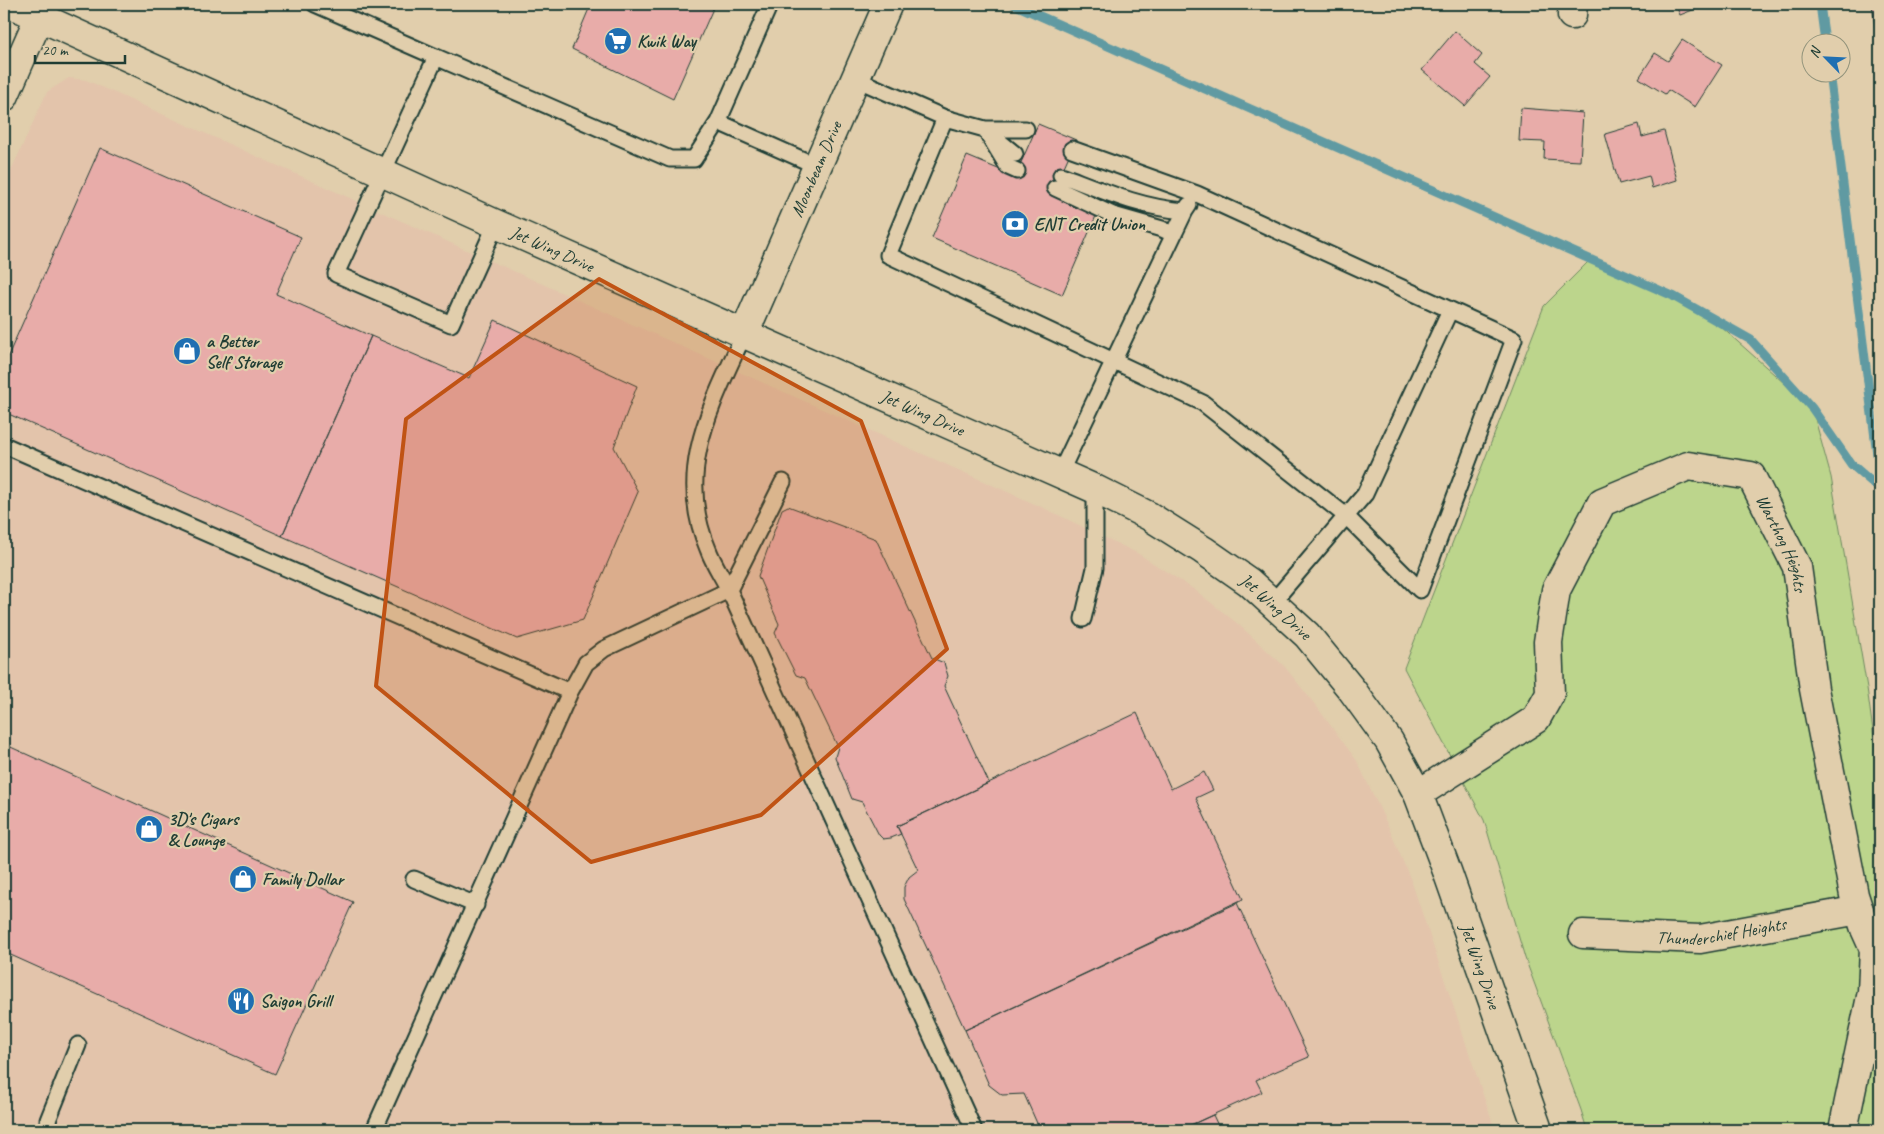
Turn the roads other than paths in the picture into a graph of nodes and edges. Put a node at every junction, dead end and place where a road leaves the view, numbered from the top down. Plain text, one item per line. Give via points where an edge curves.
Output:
1 (11, 4) edge
2 (315, 4) edge
3 (770, 4) edge
4 (888, 4) edge
5 (42, 10) edge
6 (436, 57) junction
7 (856, 79) junction
8 (4, 97) edge
9 (945, 118) junction
10 (718, 122) junction
11 (1026, 129) dead end
12 (985, 130) junction
13 (1072, 149) dead end
14 (1015, 154) dead end
15 (817, 166) junction
16 (1017, 171) dead end
17 (382, 172) junction
18 (1197, 194) junction
19 (1185, 211) junction
20 (496, 224) junction
21 (1172, 234) junction
22 (1450, 310) junction
23 (744, 334) junction
24 (1113, 360) junction
25 (4, 445) edge
26 (1060, 473) junction
27 (782, 482) dead end
28 (1095, 488) junction
29 (1346, 516) junction
30 (729, 590) junction
31 (1272, 603) junction
32 (1083, 619) dead end
33 (570, 692) junction
34 (1418, 794) junction
35 (414, 879) dead end
36 (476, 905) junction
37 (1859, 910) junction
38 (1583, 934) dead end
39 (78, 1046) dead end
40 (48, 1120) dead end
41 (380, 1128) edge
42 (974, 1130) edge
43 (1538, 1130) edge
44 (1843, 1130) edge

1 - 5 main road, Jet Wing Drive
2 - 6 lane
3 - 10 lane
4 - 7 main road, Moonbeam Drive
5 - 8 main road
5 - 17 main road, Jet Wing Drive
6 - 10 lane via 670,159 694,159
6 - 17 lane
7 - 9 lane
7 - 15 main road, Moonbeam Drive
9 - 12 lane
9 - 24 lane via 888,255
10 - 15 lane
11 - 12 lane
12 - 14 lane
12 - 16 lane via 1008,167
13 - 18 lane
15 - 23 main road, Moonbeam Drive
17 - 20 main road, Jet Wing Drive
17 - 20 lane via 336,274 451,324
18 - 19 lane
18 - 22 lane
19 - 21 lane
19 - 21 lane via 1164,210 1058,182 1113,215
20 - 23 main road, Jet Wing Drive
21 - 24 lane
22 - 29 lane via 1365,494
22 - 29 lane via 1514,339 1420,590
23 - 26 main road, Jet Wing Drive
23 - 30 lane via 703,430 695,467 694,491 700,527
24 - 26 lane
24 - 29 lane via 1203,403
25 - 33 lane
26 - 28 main road, Jet Wing Drive
27 - 30 lane
28 - 31 main road, Jet Wing Drive via 1204,550
28 - 32 lane via 1094,568
29 - 31 lane
30 - 33 lane via 604,649 586,663
30 - 42 lane
31 - 34 main road, Jet Wing Drive via 1307,635 1352,690 1389,741
33 - 36 lane
34 - 37 main road, Warthog Heights via 1536,719 1550,694 1548,642 1556,590 1602,502 1688,466 1751,476 1797,567 1814,689
34 - 43 main road, Jet Wing Drive
35 - 36 lane
36 - 41 lane
37 - 38 main road, Thunderchief Heights via 1700,939
37 - 44 main road, Warthog Heights via 1874,949 1872,983
39 - 40 lane

